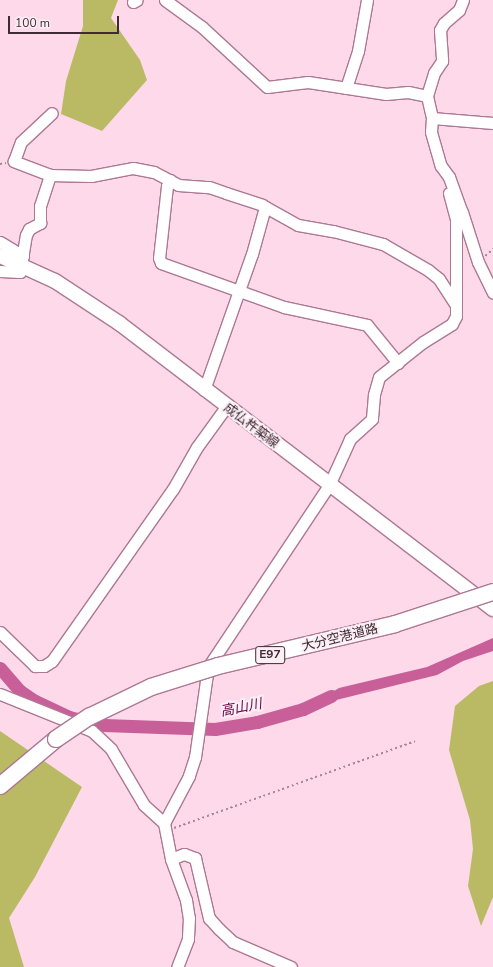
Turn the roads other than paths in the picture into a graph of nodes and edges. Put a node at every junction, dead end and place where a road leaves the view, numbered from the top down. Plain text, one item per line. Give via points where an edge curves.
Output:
1 (165, 0) edge
2 (367, 0) edge
3 (463, 0) edge
4 (346, 88) junction
5 (427, 96) junction
6 (52, 113) dead end
7 (432, 118) junction
8 (493, 123) edge
9 (441, 166) junction
10 (50, 174) junction
11 (170, 180) junction
12 (265, 207) junction
13 (0, 242) edge
14 (0, 256) edge
15 (23, 261) junction
16 (0, 271) edge
17 (239, 291) junction
18 (493, 293) edge
19 (456, 305) junction
20 (398, 363) junction
21 (204, 390) junction
22 (226, 407) junction
23 (329, 485) junction
24 (493, 592) edge
25 (493, 609) edge
26 (0, 632) edge
27 (0, 694) edge
28 (56, 739) junction
29 (0, 782) edge
30 (0, 786) edge
31 (164, 823) junction
32 (171, 859) junction
33 (176, 967) edge
34 (291, 967) edge

1 - 4 street via 202,27 267,87 308,82
2 - 4 street via 358,51
3 - 5 street via 459,10 440,30 442,61 434,73
4 - 5 street via 386,94 408,92
5 - 7 street
6 - 10 street via 21,142 14,161
7 - 8 street
7 - 9 street via 431,132
9 - 18 street via 452,184 478,262
9 - 19 street via 456,220
10 - 11 street via 91,176 133,168 154,172
10 - 15 street via 40,206 40,223 29,229 26,235
11 - 12 street via 178,185 209,187
11 - 17 street via 167,186 161,237 161,262
12 - 17 street
12 - 19 street via 298,225 333,230 384,244 439,279
13 - 15 street
14 - 15 main road, 成仏杵築線
15 - 16 street via 20,272
15 - 21 main road, 成仏杵築線 via 119,322
17 - 20 street via 284,307 367,325
17 - 21 street
19 - 20 street via 456,316 452,324 423,342
20 - 23 street via 379,377 372,419 350,439
21 - 22 main road, 成仏杵築線
22 - 23 main road, 成仏杵築線
22 - 26 street via 197,447 173,489 52,661 44,666 36,666
23 - 25 main road, 成仏杵築線
23 - 31 street via 216,652 208,668 198,742 189,776
24 - 28 highway, 大分空港道路 / E97, bridge via 395,624 218,666 151,687 96,713
27 - 31 street via 92,731 111,749 144,805
28 - 29 highway, 大分空港道路 / E97
28 - 30 highway, 大分空港道路 / E97
31 - 32 street
32 - 33 street via 186,900 189,918 188,939
32 - 34 street via 184,854 195,858 209,918 218,929 233,942

